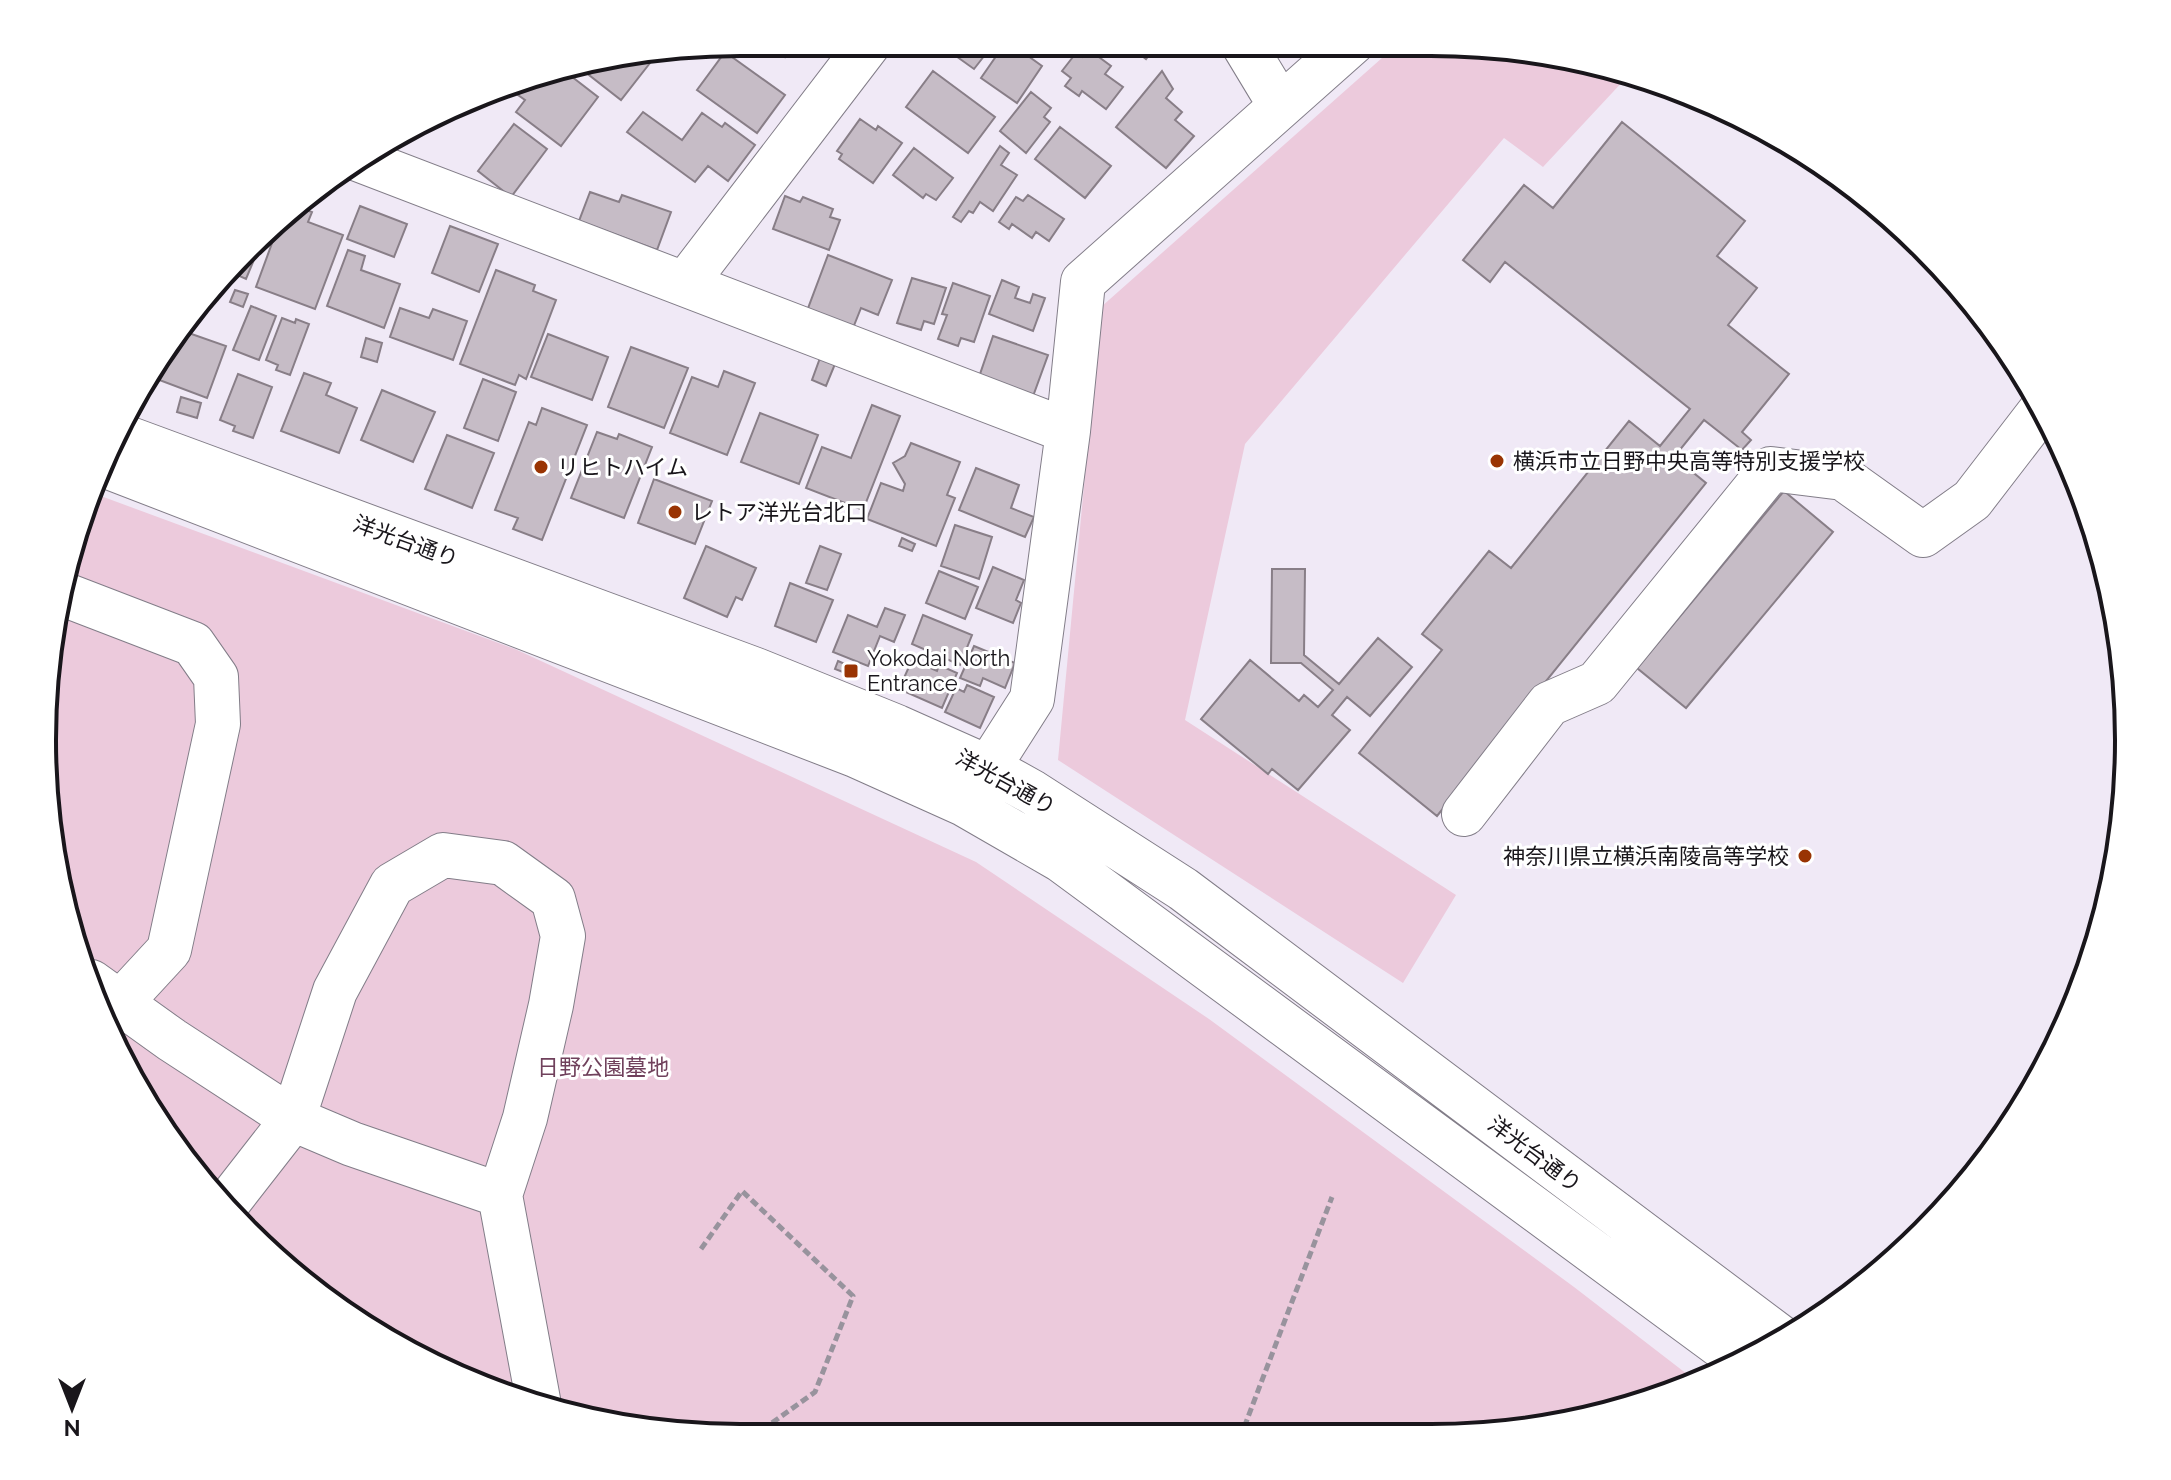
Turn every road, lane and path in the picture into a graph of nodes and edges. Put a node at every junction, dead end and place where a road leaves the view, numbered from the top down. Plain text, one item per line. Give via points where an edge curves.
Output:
1 (859, 56) edge
2 (1250, 56) edge
3 (1337, 56) edge
4 (1280, 105) junction
5 (381, 158) edge
6 (685, 284) junction
7 (2034, 419) edge
8 (1068, 431) junction
9 (127, 438) edge
10 (112, 468) edge
11 (71, 597) edge
12 (989, 768) junction
13 (964, 804) junction
14 (1464, 814) dead end
15 (106, 992) edge
16 (293, 1119) junction
17 (500, 1195) junction
18 (232, 1197) edge
19 (1332, 1197) dead end
20 (701, 1249) dead end
21 (1773, 1332) edge
22 (1732, 1354) edge
23 (537, 1393) edge
24 (770, 1424) edge
25 (1245, 1424) edge

1 - 6 street
2 - 4 street
3 - 4 street
4 - 8 street via 1083,282
5 - 6 street
6 - 8 street
7 - 14 street via 1972,500 1923,535 1843,478 1771,469 1597,683 1549,704
8 - 12 street via 1032,699
9 - 12 street, 洋光台通り via 756,670
10 - 13 street, 洋光台通り via 855,755
11 - 15 street via 193,644 216,677 218,724 169,950
12 - 13 street
12 - 21 street, 洋光台通り via 1183,889
13 - 22 street, 洋光台通り via 1061,860
15 - 16 street
16 - 17 street
16 - 17 street via 335,991 392,885 443,855 503,863 553,899 563,936 525,1118
16 - 18 street
17 - 23 street
19 - 25 path
20 - 24 path via 742,1191 853,1296 815,1392

